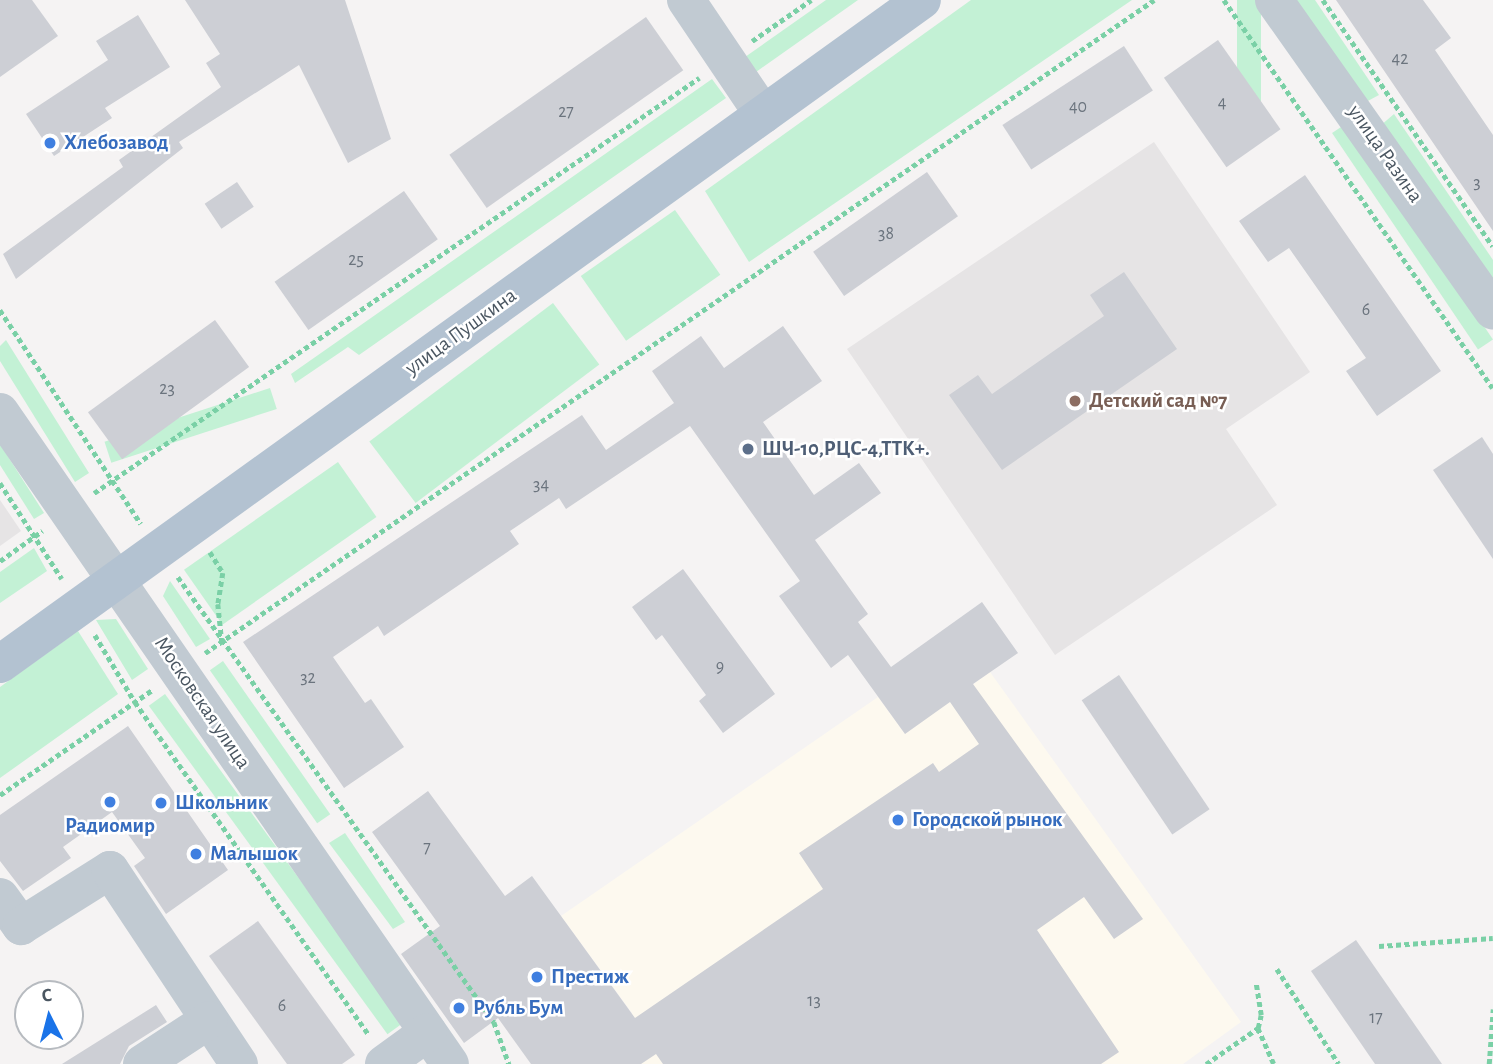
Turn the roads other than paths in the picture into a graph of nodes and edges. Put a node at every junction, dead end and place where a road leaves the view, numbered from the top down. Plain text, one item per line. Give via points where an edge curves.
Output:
1 (686, 0) edge
2 (922, 0) edge
3 (1274, 0) edge
4 (764, 114) junction
5 (1493, 310) edge
6 (0, 412) edge
7 (118, 579) junction
8 (0, 664) edge
9 (0, 897) edge
10 (209, 1020) junction
11 (428, 1032) junction
12 (386, 1063) edge
13 (142, 1064) edge
14 (239, 1064) edge
15 (450, 1064) edge

1 - 4 street
2 - 4 main road, улица Пушкина
3 - 5 street, улица Разина
4 - 7 main road, улица Пушкина
6 - 7 street, Московская улица
7 - 8 main road, улица Пушкина
7 - 11 street, Московская улица
9 - 10 street via 21,926 110,870
10 - 13 street
10 - 14 street
11 - 12 street
11 - 15 street, Московская улица

